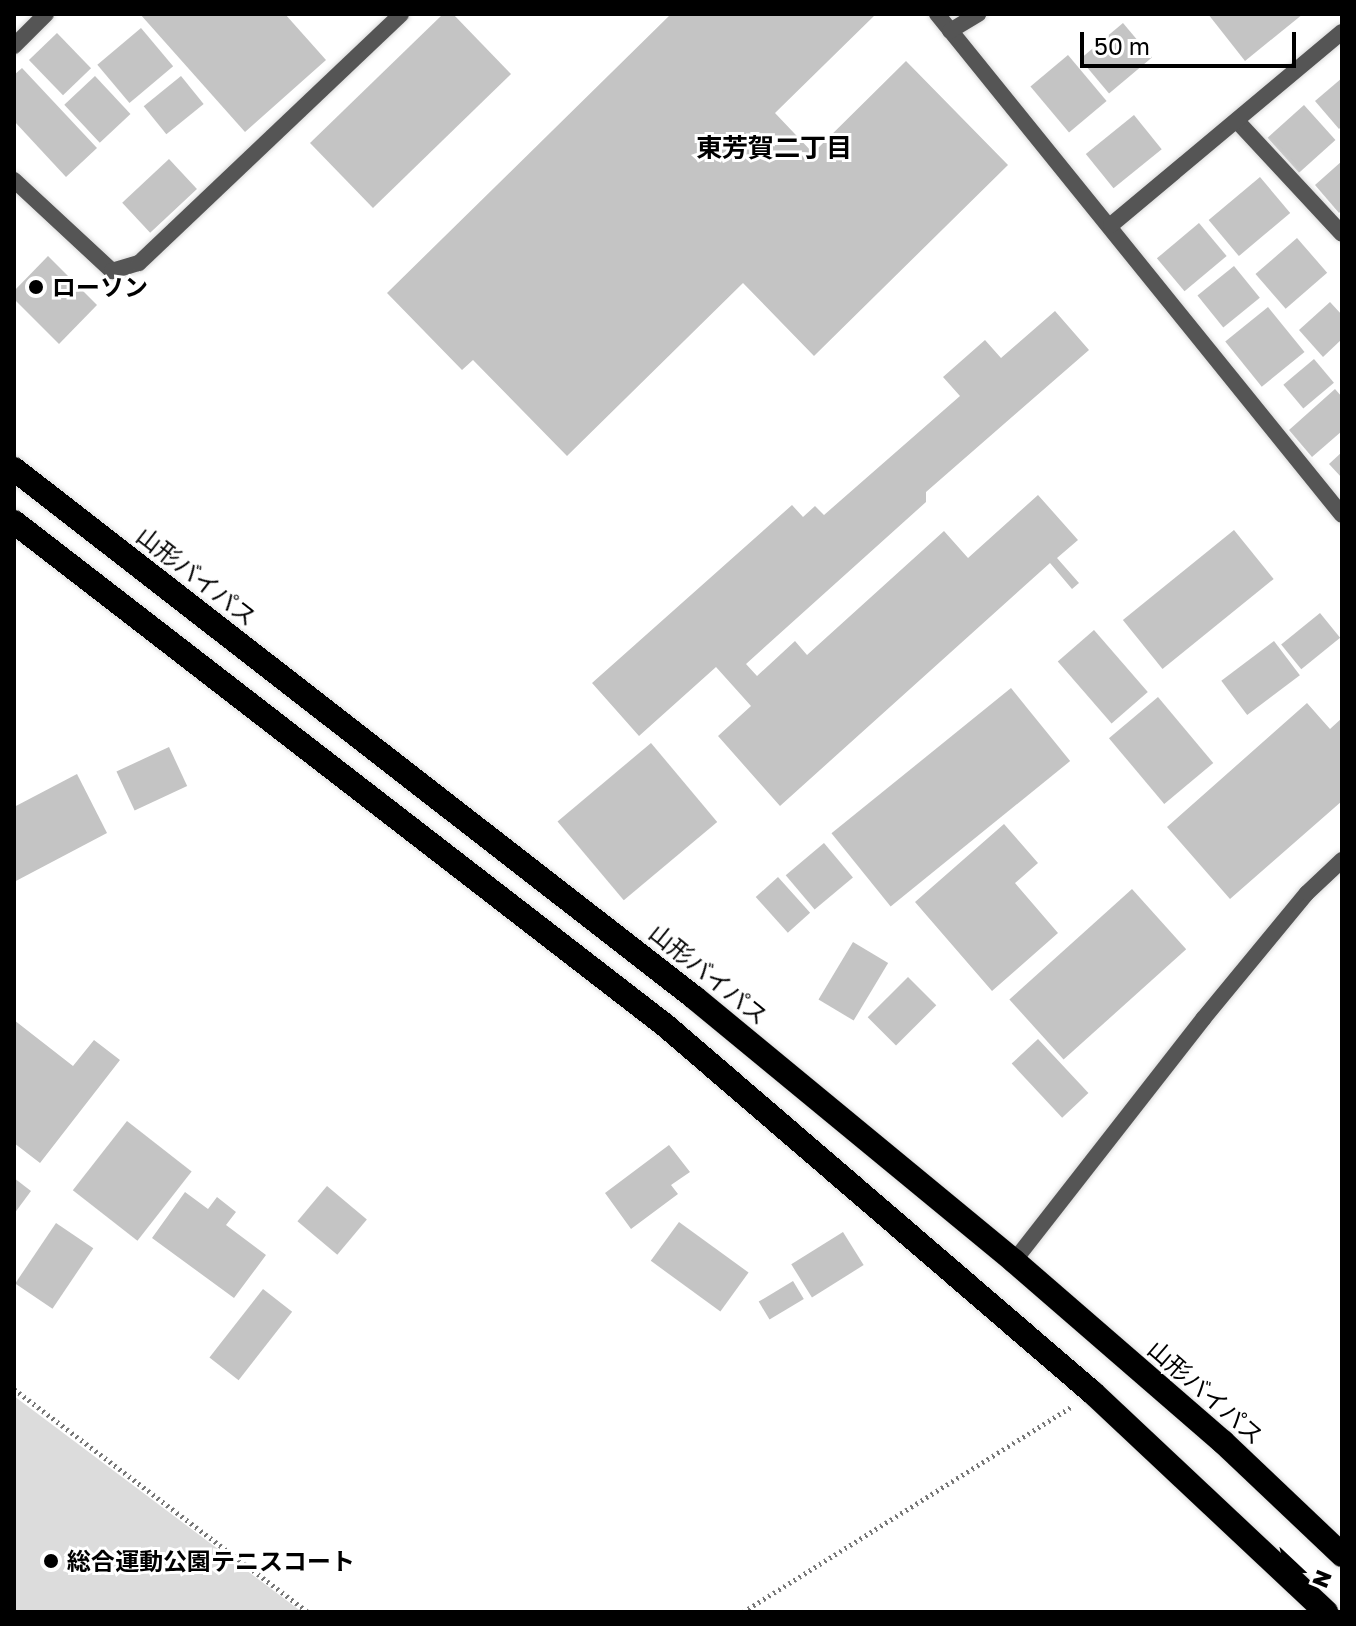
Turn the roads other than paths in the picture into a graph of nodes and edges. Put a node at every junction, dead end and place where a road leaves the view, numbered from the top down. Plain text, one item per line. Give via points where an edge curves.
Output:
1 (46, 14) edge
2 (401, 14) edge
3 (937, 14) edge
4 (978, 14) edge
5 (950, 31) junction
6 (1342, 32) edge
7 (14, 46) edge
8 (1237, 121) junction
9 (14, 180) edge
10 (1111, 225) junction
11 (1342, 234) edge
12 (14, 469) edge
13 (1342, 515) edge
14 (14, 522) edge
15 (1342, 860) edge
16 (1014, 1261) junction
17 (1342, 1555) edge
18 (1326, 1612) edge

1 - 7 street
2 - 9 street via 139,263 112,271
3 - 5 street
4 - 5 street
5 - 10 street
6 - 8 street
8 - 10 street
8 - 11 street
10 - 13 street
12 - 16 highway, 山形バイパス via 695,998
14 - 18 highway via 666,1026 1093,1393
15 - 16 street via 1307,893 1203,1019
16 - 17 highway, 山形バイパス via 1223,1442

